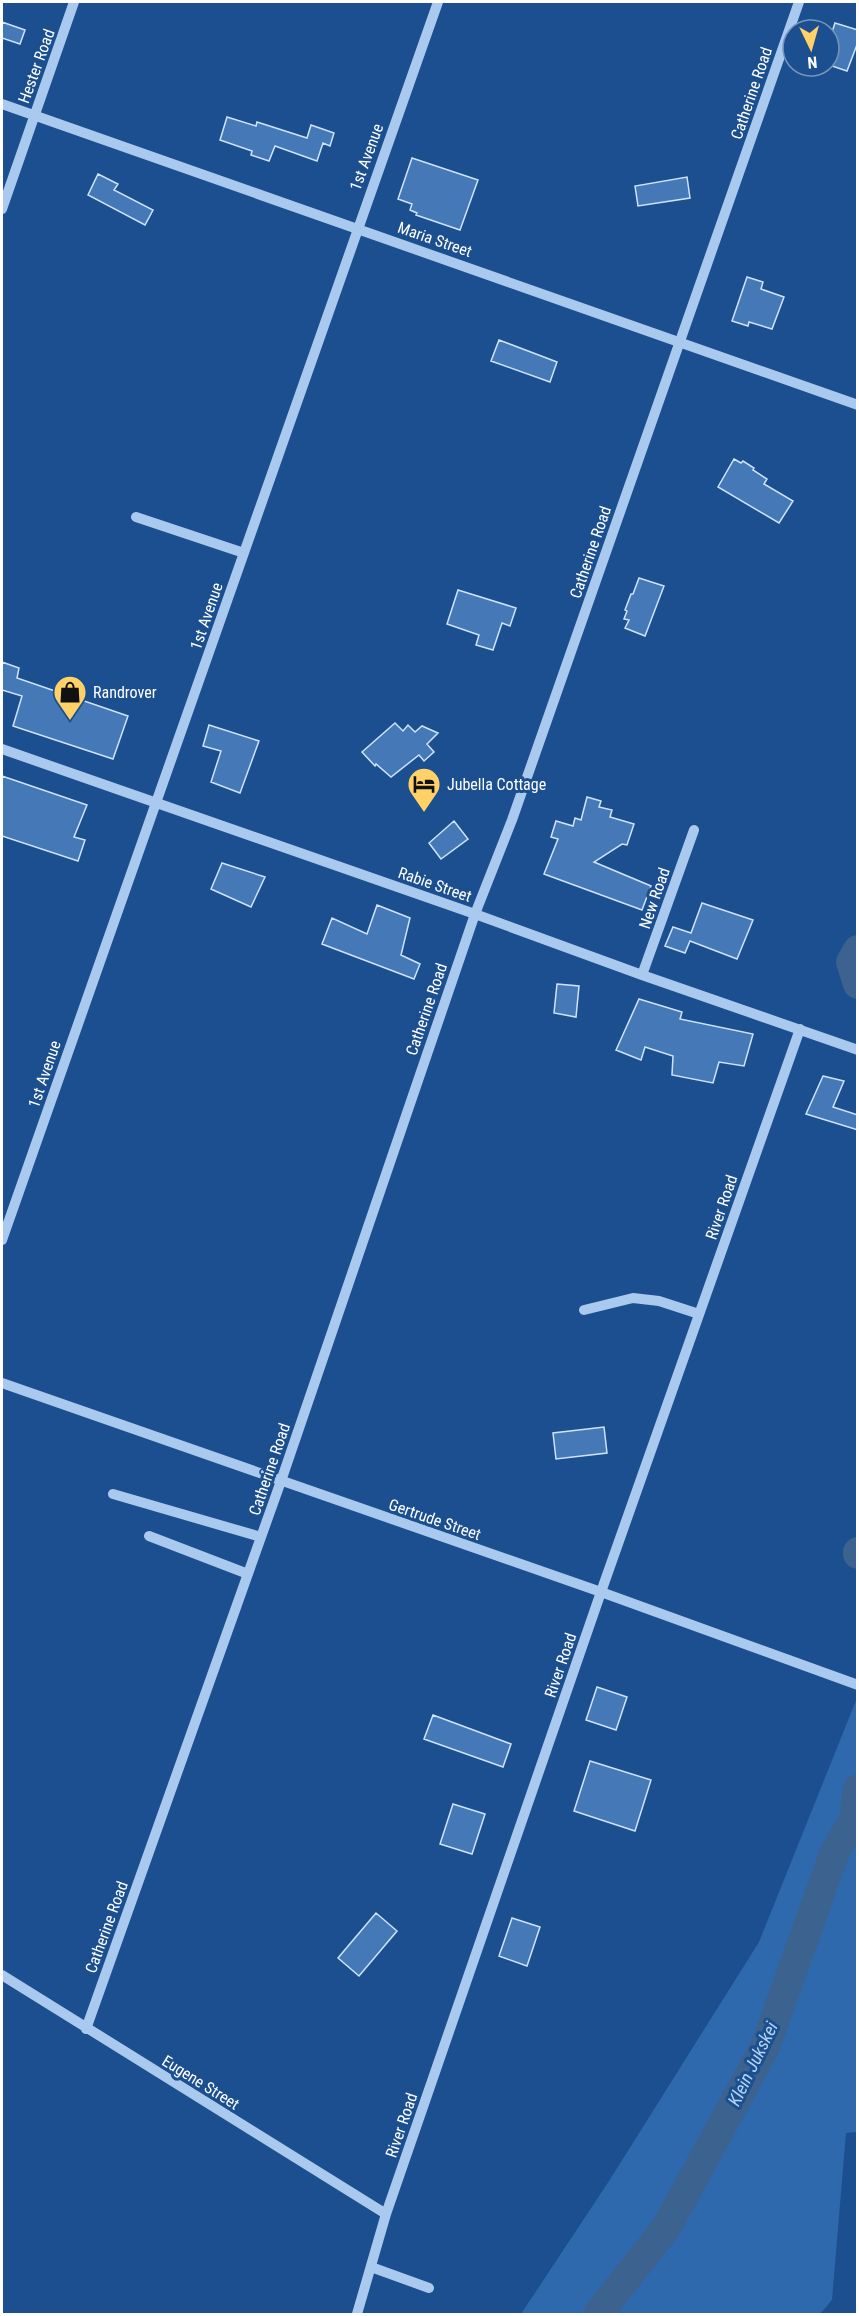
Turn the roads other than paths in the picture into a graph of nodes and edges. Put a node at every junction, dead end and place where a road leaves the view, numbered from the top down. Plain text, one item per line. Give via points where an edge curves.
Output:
1 (74, 2) edge
2 (438, 2) edge
3 (799, 2) edge
4 (2, 104) edge
5 (34, 116) junction
6 (2, 208) edge
7 (357, 228) junction
8 (679, 341) junction
9 (858, 405) edge
10 (136, 517) dead end
11 (244, 553) junction
12 (2, 749) edge
13 (156, 803) junction
14 (694, 830) dead end
15 (474, 914) junction
16 (642, 975) junction
17 (800, 1029) junction
18 (858, 1050) edge
19 (2, 1240) edge
20 (584, 1310) dead end
21 (699, 1314) junction
22 (2, 1383) edge
23 (281, 1481) junction
24 (113, 1494) dead end
25 (148, 1536) dead end
26 (261, 1537) junction
27 (248, 1574) junction
28 (601, 1592) junction
29 (858, 1685) edge
30 (2, 1975) edge
31 (86, 2029) junction
32 (386, 2214) junction
33 (371, 2267) junction
34 (429, 2288) dead end
35 (357, 2314) edge

1 - 5 street, Hester Road
2 - 7 street, 1st Avenue
3 - 8 street, Catherine Road
4 - 5 street, Maria Street
5 - 6 street, Hester Road
5 - 7 street, Maria Street
7 - 8 street, Maria Street
7 - 11 street, 1st Avenue
8 - 9 street, Maria Street
8 - 15 street, Catherine Road via 512,820
10 - 11 street
11 - 13 street, 1st Avenue
12 - 13 street, Rabie Street
13 - 15 street, Rabie Street
13 - 19 street, 1st Avenue
14 - 16 street, New Road
15 - 16 street, Rabie Street
15 - 23 street, Catherine Road
16 - 17 street, Rabie Street
17 - 18 street, Rabie Street
17 - 21 street, River Road
20 - 21 street via 633,1298 659,1301
21 - 28 street, River Road
22 - 23 street, Gertrude Street
23 - 26 street, Catherine Road
23 - 28 street, Gertrude Street
24 - 26 street
25 - 27 street
26 - 27 street, Catherine Road
27 - 31 street, Catherine Road
28 - 29 street, Gertrude Street
28 - 32 street, River Road
30 - 31 street, Eugene Street
31 - 32 street, Eugene Street
32 - 33 street, River Road
33 - 34 street
33 - 35 street, River Road

